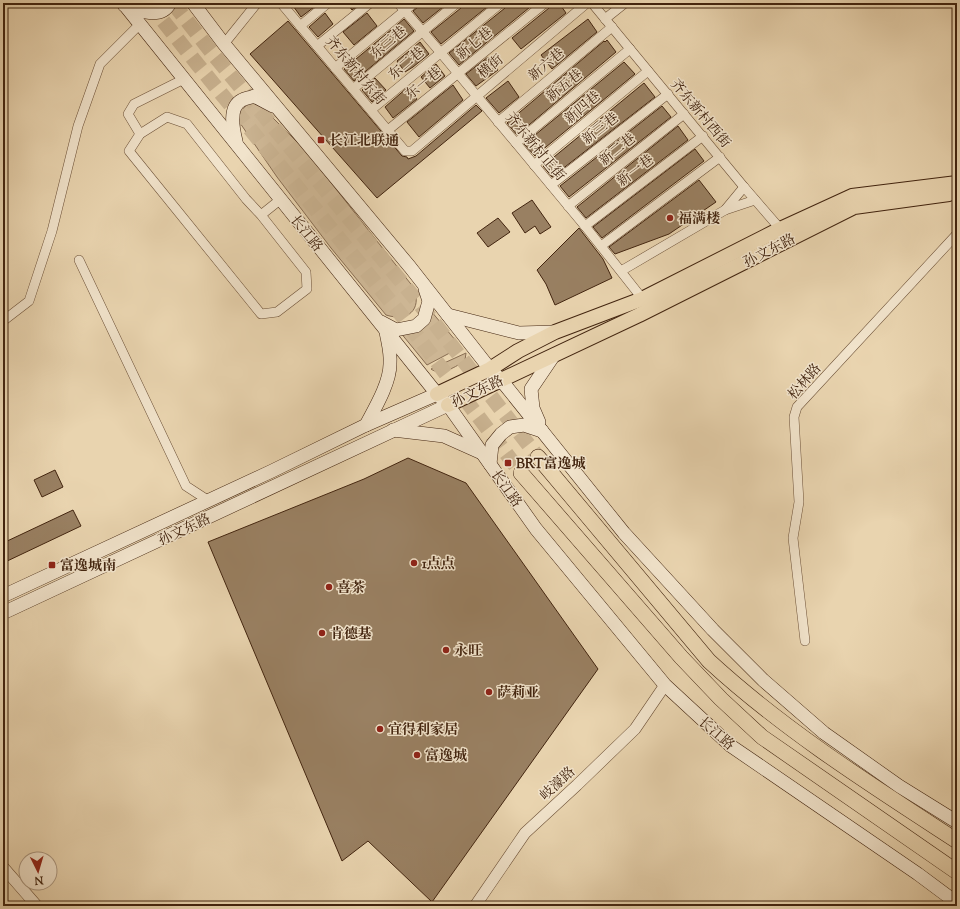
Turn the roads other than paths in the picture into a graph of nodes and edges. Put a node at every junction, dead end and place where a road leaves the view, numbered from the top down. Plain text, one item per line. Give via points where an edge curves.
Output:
1 (170, 3) edge
2 (193, 3) edge
3 (257, 3) edge
4 (281, 3) edge
5 (328, 3) edge
6 (370, 3) edge
7 (398, 3) edge
8 (414, 3) edge
9 (457, 3) edge
10 (501, 3) edge
11 (545, 3) edge
12 (587, 3) edge
13 (592, 3) edge
14 (626, 3) edge
15 (124, 4) edge
16 (404, 10) junction
17 (605, 18) junction
18 (140, 24) junction
19 (300, 26) junction
20 (612, 27) junction
21 (421, 32) junction
22 (224, 44) junction
23 (317, 46) junction
24 (630, 49) junction
25 (441, 53) junction
26 (336, 68) junction
27 (648, 70) junction
28 (457, 74) junction
29 (184, 79) junction
30 (353, 89) junction
31 (668, 94) junction
32 (476, 96) junction
33 (279, 110) junction
34 (371, 110) junction
35 (684, 114) junction
36 (498, 122) junction
37 (388, 130) junction
38 (140, 134) junction
39 (702, 136) junction
40 (236, 143) junction
41 (516, 143) junction
42 (412, 151) joint
43 (720, 157) junction
44 (534, 165) junction
45 (957, 183) edge
46 (551, 185) junction
47 (744, 187) junction
48 (957, 192) edge
49 (281, 200) junction
50 (755, 200) junction
51 (568, 206) junction
52 (725, 210) junction
53 (261, 215) junction
54 (585, 226) junction
55 (785, 234) junction
56 (957, 234) edge
57 (601, 246) junction
58 (79, 260) dead end
59 (621, 271) junction
60 (424, 284) junction
61 (646, 304) junction
62 (448, 315) junction
63 (377, 320) junction
64 (3, 321) edge
65 (386, 331) junction
66 (555, 332) junction
67 (554, 355) junction
68 (490, 369) junction
69 (501, 380) junction
70 (437, 394) junction
71 (448, 405) junction
72 (366, 425) junction
73 (393, 430) junction
74 (542, 431) junction
75 (538, 457) tunnel mouth
76 (486, 459) junction
77 (521, 473) tunnel mouth
78 (209, 500) junction
79 (3, 596) edge
80 (3, 614) edge
81 (805, 641) dead end
82 (665, 685) junction
83 (957, 822) edge
84 (957, 841) edge
85 (3, 868) edge
86 (957, 872) edge
87 (918, 874) junction
88 (957, 894) edge
89 (28, 896) junction
90 (957, 903) edge
91 (23, 906) edge
92 (37, 906) edge
93 (475, 906) edge

1 - 15 main road via 162,12 150,13
2 - 22 main road
3 - 22 street
4 - 19 street, 齐东新村东街
5 - 19 street
6 - 23 street
7 - 16 street, 齐东新村正街
8 - 16 street
9 - 21 street, 东三巷
10 - 25 street, 东二巷
11 - 28 street, 新七巷
12 - 32 street, 横街
13 - 17 street, 齐东新村西街
14 - 17 street
15 - 18 main road, 长江路
16 - 21 street, 齐东新村正街
16 - 26 street
17 - 20 street, 齐东新村西街
18 - 29 main road, 长江路
18 - 64 street via 100,64 78,126 52,231 28,300
19 - 23 street, 齐东新村东街
20 - 24 street, 齐东新村西街
20 - 36 street, 新六巷
21 - 25 street, 齐东新村正街
21 - 30 street, 东三巷
22 - 33 main road
23 - 26 street, 齐东新村东街
24 - 27 street, 齐东新村西街
24 - 41 street, 新五巷
25 - 28 street, 齐东新村正街
25 - 34 street, 东二巷
26 - 30 street, 齐东新村东街
27 - 31 street, 齐东新村西街
27 - 44 street, 新四巷
28 - 32 street, 齐东新村正街
28 - 37 street, 东一巷
29 - 38 street via 134,104 128,114
29 - 40 main road, 长江路
30 - 34 street, 齐东新村东街
31 - 35 street, 齐东新村西街
31 - 46 street, 新三巷
32 - 36 street, 齐东新村正街
32 - 42 street, 横街
33 - 40 main road via 254,96 236,104 232,118
33 - 60 main road
34 - 37 street, 齐东新村东街
35 - 39 street, 齐东新村西街
35 - 51 street, 新二巷
36 - 41 street, 齐东新村正街
37 - 42 street, 齐东新村东街 via 405,151
38 - 53 street via 167,117 187,124
38 - 53 street via 129,151 261,314 277,312 307,289 306,272
39 - 43 street, 齐东新村西街
39 - 54 street, 新一巷
40 - 49 main road, 长江路
41 - 44 street, 齐东新村正街
43 - 47 street, 齐东新村西街
43 - 57 street
44 - 46 street, 齐东新村正街
45 - 55 main road, 孙文东路 via 852,196
46 - 51 street, 齐东新村正街
47 - 50 street, 齐东新村西街
47 - 52 street
48 - 55 main road, 孙文东路 via 854,207
49 - 53 street
49 - 63 main road, 长江路
50 - 52 street
50 - 55 street, 齐东新村西街
51 - 54 street, 齐东新村正街
52 - 59 street
54 - 57 street, 齐东新村正街
55 - 61 main road, 孙文东路
56 - 81 street, 松林路 via 797,407 794,417 799,502 793,538
57 - 59 street, 齐东新村正街
58 - 78 street via 186,486
59 - 61 street, 齐东新村正街
60 - 62 main road
60 - 63 main road via 429,302 424,319 416,326 396,330
61 - 66 main road, 孙文东路
61 - 67 main road, 孙文东路
62 - 66 main road via 519,333
62 - 68 main road
63 - 65 main road, 长江路
65 - 70 main road, 长江路
65 - 72 main road via 390,355 389,374
66 - 68 main road, 孙文东路
67 - 69 main road, 孙文东路
67 - 74 main road via 531,389 533,408
68 - 69 main road
68 - 70 main road, 孙文东路
69 - 71 main road, 孙文东路
69 - 74 main road
70 - 71 main road, 长江路
70 - 72 main road, 孙文东路
71 - 73 main road, 孙文东路
71 - 76 main road, 长江路
72 - 78 main road, 孙文东路
73 - 76 main road via 444,436
73 - 80 main road, 孙文东路
74 - 76 main road via 524,425 510,427 492,445
74 - 83 main road via 624,533 763,680 824,733 899,786
75 - 84 highway via 714,666 739,689 839,764
76 - 82 main road, 长江路 via 536,529
77 - 86 highway, 长江路 via 681,657 762,737
78 - 79 main road, 孙文东路
82 - 87 main road, 长江路 via 731,746
82 - 93 street, 岐濠路 via 635,729 525,833
85 - 89 street
87 - 88 main road
87 - 90 main road, 长江路
89 - 91 street
89 - 92 street

